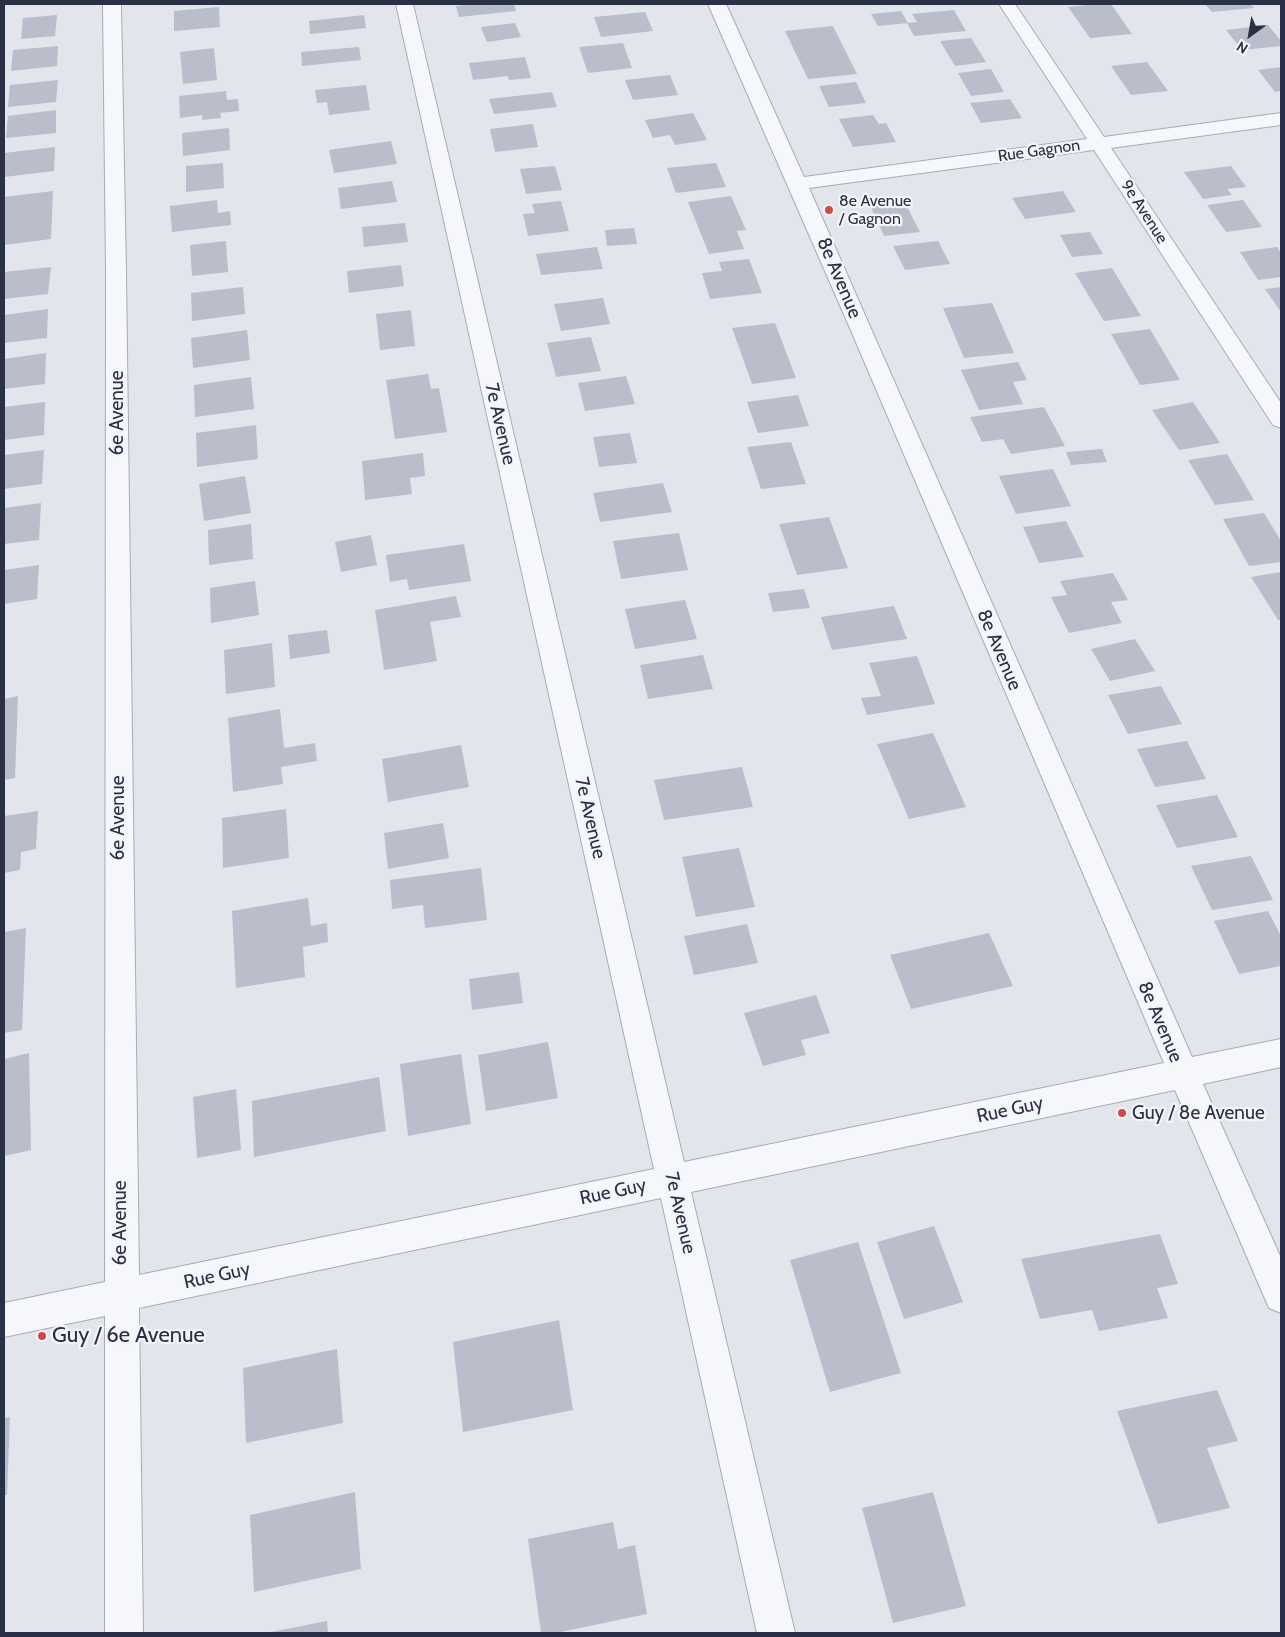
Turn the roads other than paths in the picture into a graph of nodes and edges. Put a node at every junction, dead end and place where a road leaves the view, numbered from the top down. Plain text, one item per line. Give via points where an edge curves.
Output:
1 (112, 4) edge
2 (404, 4) edge
3 (717, 4) edge
4 (1007, 4) edge
5 (1281, 119) edge
6 (1099, 142) junction
7 (798, 184) junction
8 (1281, 420) edge
9 (1281, 1053) edge
10 (1183, 1074) junction
11 (673, 1180) junction
12 (1281, 1296) edge
13 (121, 1297) junction
14 (4, 1320) edge
15 (124, 1633) edge
16 (776, 1633) edge

1 - 13 street, 6e Avenue
2 - 11 street, 7e Avenue
3 - 7 street, 8e Avenue
4 - 6 street, 9e Avenue
5 - 6 street, Rue Gagnon
6 - 7 street, Rue Gagnon
6 - 8 street, 9e Avenue
7 - 10 street, 8e Avenue
9 - 10 street, Rue Guy
10 - 11 street, Rue Guy
10 - 12 street, 8e Avenue
11 - 13 street, Rue Guy
11 - 16 street, 7e Avenue
13 - 14 street, Rue Guy
13 - 15 street, 6e Avenue

